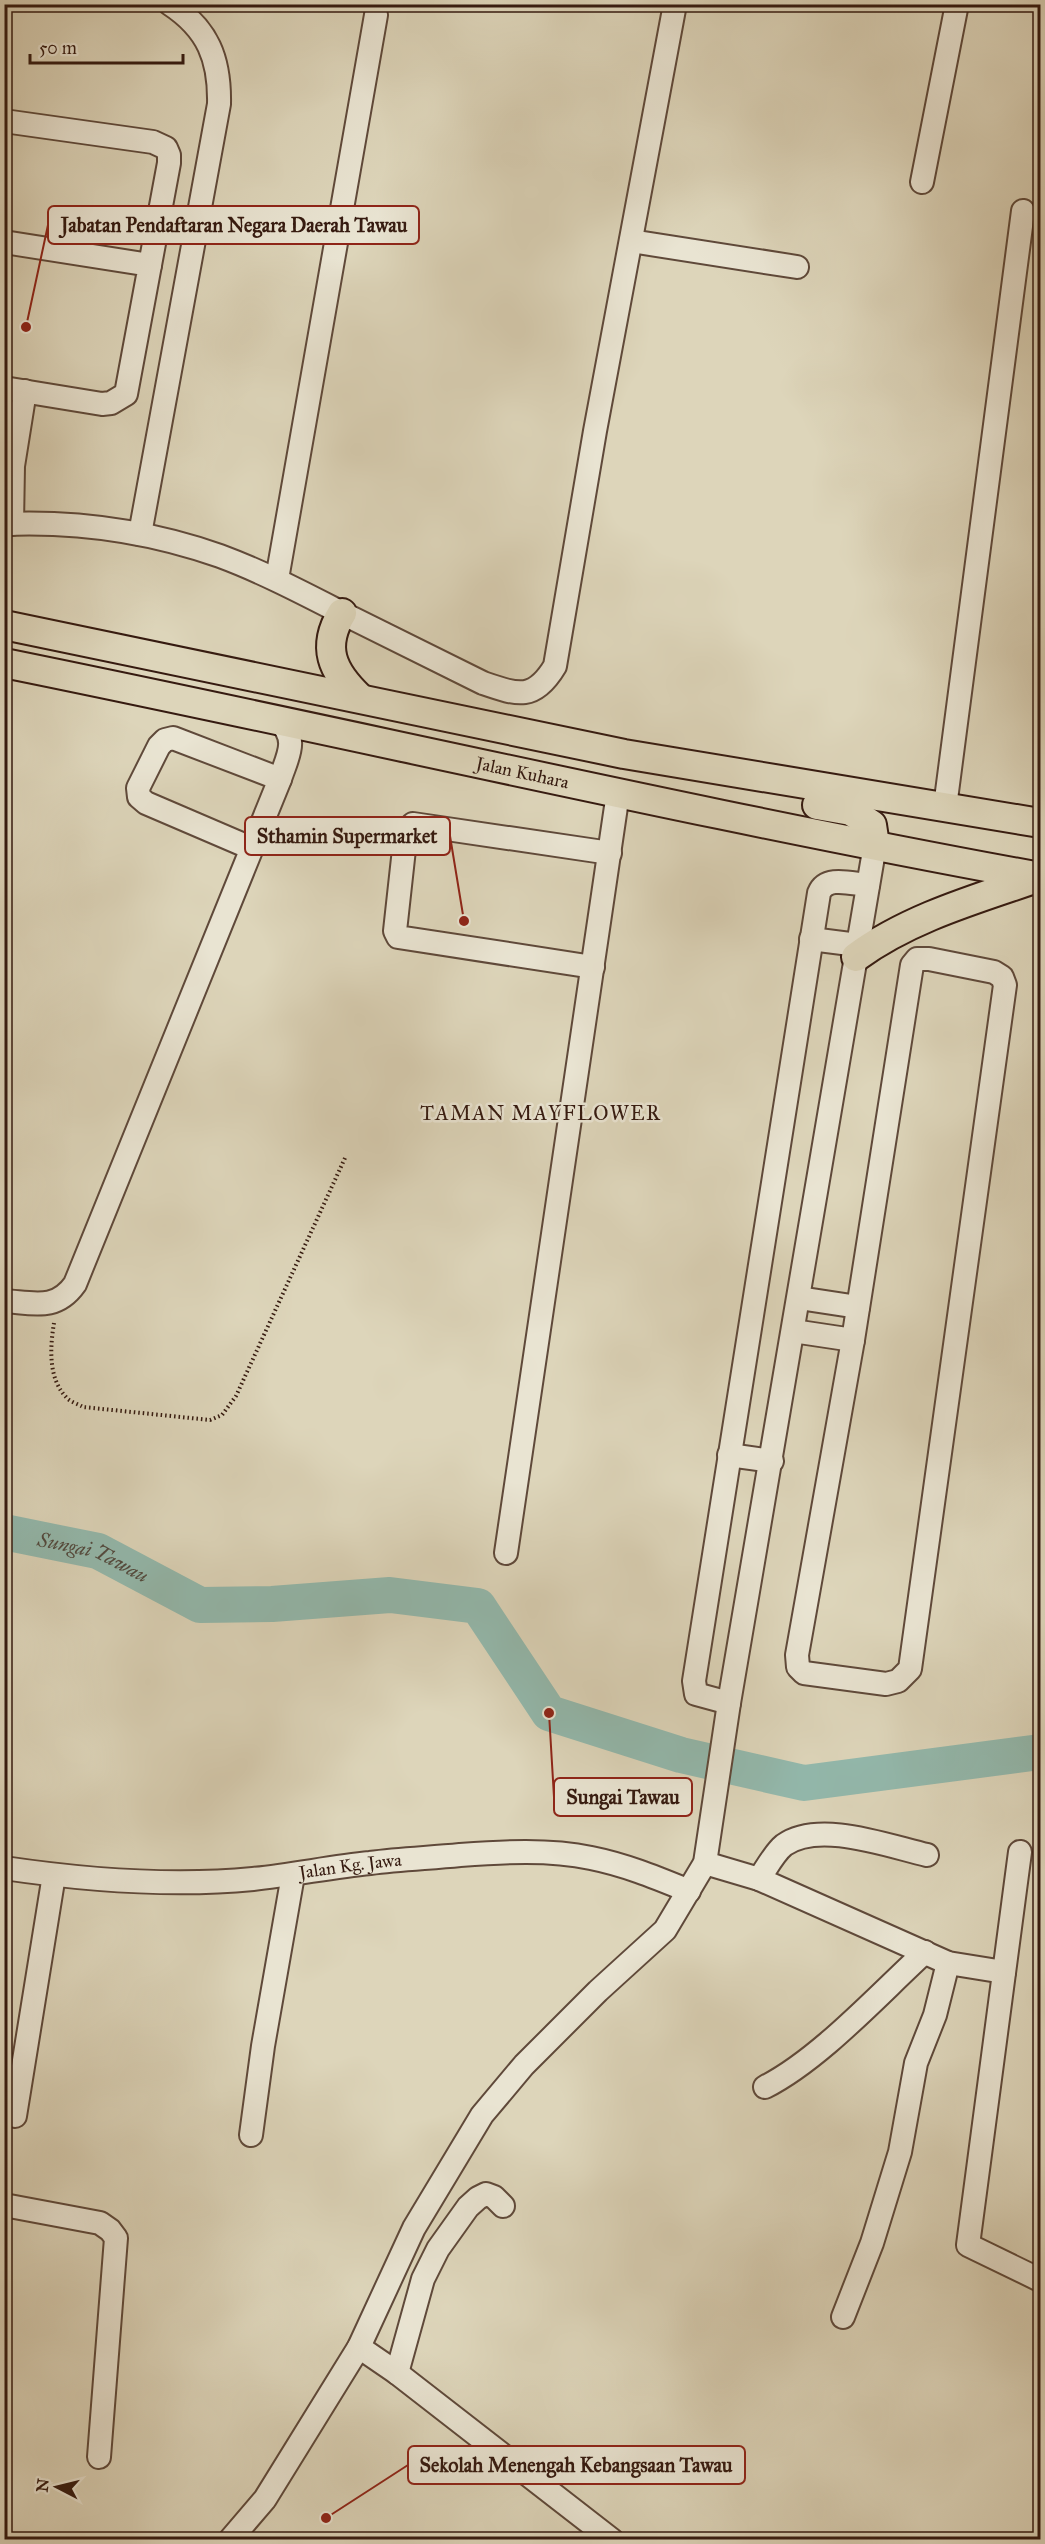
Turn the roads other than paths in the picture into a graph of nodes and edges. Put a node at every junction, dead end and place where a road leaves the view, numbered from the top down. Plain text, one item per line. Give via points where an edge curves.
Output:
1 (170, 4) edge
2 (675, 4) edge
3 (957, 4) edge
4 (376, 15) dead end
5 (4, 121) edge
6 (922, 182) dead end
7 (1023, 211) dead end
8 (632, 241) junction
9 (4, 242) edge
10 (150, 265) junction
11 (797, 267) dead end
12 (15, 390) edge
13 (8, 524) edge
14 (140, 534) junction
15 (277, 579) junction
16 (342, 613) junction
17 (4, 625) edge
18 (4, 663) edge
19 (359, 697) junction
20 (278, 719) junction
21 (280, 779) junction
22 (775, 780) junction
23 (618, 793) junction
24 (945, 807) junction
25 (1041, 823) edge
26 (875, 845) junction
27 (251, 848) junction
28 (610, 853) junction
29 (1040, 877) edge
30 (868, 885) junction
31 (811, 939) junction
32 (857, 951) junction
33 (593, 967) junction
34 (799, 1298) junction
35 (4, 1301) edge
36 (858, 1307) junction
37 (793, 1331) junction
38 (853, 1340) junction
39 (729, 1455) junction
40 (772, 1461) junction
41 (506, 1553) dead end
42 (729, 1703) junction
43 (1020, 1852) dead end
44 (927, 1855) dead end
45 (705, 1863) junction
46 (4, 1868) edge
47 (54, 1875) junction
48 (293, 1875) junction
49 (759, 1879) junction
50 (690, 1891) junction
51 (925, 1952) junction
52 (948, 1963) junction
53 (1004, 1971) junction
54 (765, 2088) dead end
55 (15, 2116) dead end
56 (251, 2135) dead end
57 (4, 2205) edge
58 (503, 2205) dead end
59 (1041, 2280) edge
60 (843, 2316) dead end
61 (358, 2347) junction
62 (397, 2373) junction
63 (99, 2457) dead end
64 (604, 2533) edge
65 (230, 2540) edge
66 (620, 2540) edge

1 - 14 street via 194,24 209,45 218,71 219,104
2 - 8 street
3 - 6 street
4 - 15 street
5 - 10 street via 153,142 166,148 169,163
7 - 24 street
8 - 11 street
8 - 16 street via 555,666 545,683 528,693 508,692
9 - 10 street
10 - 12 street via 126,394 102,404
12 - 13 street
13 - 14 street via 81,526
14 - 15 street via 220,556
15 - 16 street
16 - 19 main road via 333,628 330,645 343,681
17 - 19 main road, Jalan Kuhara
18 - 20 main road, Jalan Kuhara
19 - 22 main road, Jalan Kuhara via 537,737
20 - 21 street via 291,738
20 - 23 main road, Jalan Kuhara
21 - 27 street
21 - 27 street via 173,738 159,746 138,788 139,797 146,803
22 - 24 main road, Jalan Kuhara
22 - 26 main road via 783,796 851,811 872,825
23 - 26 main road, Jalan Kuhara
23 - 28 street
24 - 25 main road, Jalan Kuhara
26 - 29 main road, Jalan Kuhara
26 - 30 street
27 - 35 street via 75,1284 57,1302
28 - 33 street
28 - 33 street via 413,824 406,831 395,931 398,937
29 - 32 main road via 969,902
30 - 31 street via 822,885
30 - 32 street
31 - 32 street
31 - 39 street
32 - 34 street
33 - 41 street
34 - 36 street
34 - 37 street
36 - 38 street
36 - 38 street via 912,965 917,959 929,959 994,972 1005,985 909,1669 898,1681 886,1684 804,1673 798,1667
37 - 38 street
37 - 40 street
39 - 40 street
39 - 42 street via 694,1681 696,1694
40 - 42 street
42 - 45 street
43 - 53 street
44 - 49 street via 835,1834 802,1836 782,1846
45 - 49 street
45 - 50 street
46 - 47 street, Jalan Kg. Jawa
47 - 48 street, Jalan Kg. Jawa via 212,1882
47 - 55 street
48 - 50 street, Jalan Kg. Jawa via 369,1863 543,1852 631,1867
48 - 56 street
49 - 51 street
50 - 61 street via 665,1930 524,2065 482,2115 414,2228
51 - 52 street
51 - 54 street via 829,2041 786,2077
52 - 53 street
52 - 60 street via 935,2014 916,2063 900,2152 872,2243
53 - 59 street via 968,2245
57 - 63 street via 100,2223 116,2238
58 - 62 street via 486,2194 477,2198 438,2249 423,2279
61 - 62 street
61 - 65 street via 265,2499
62 - 64 street
64 - 66 street

